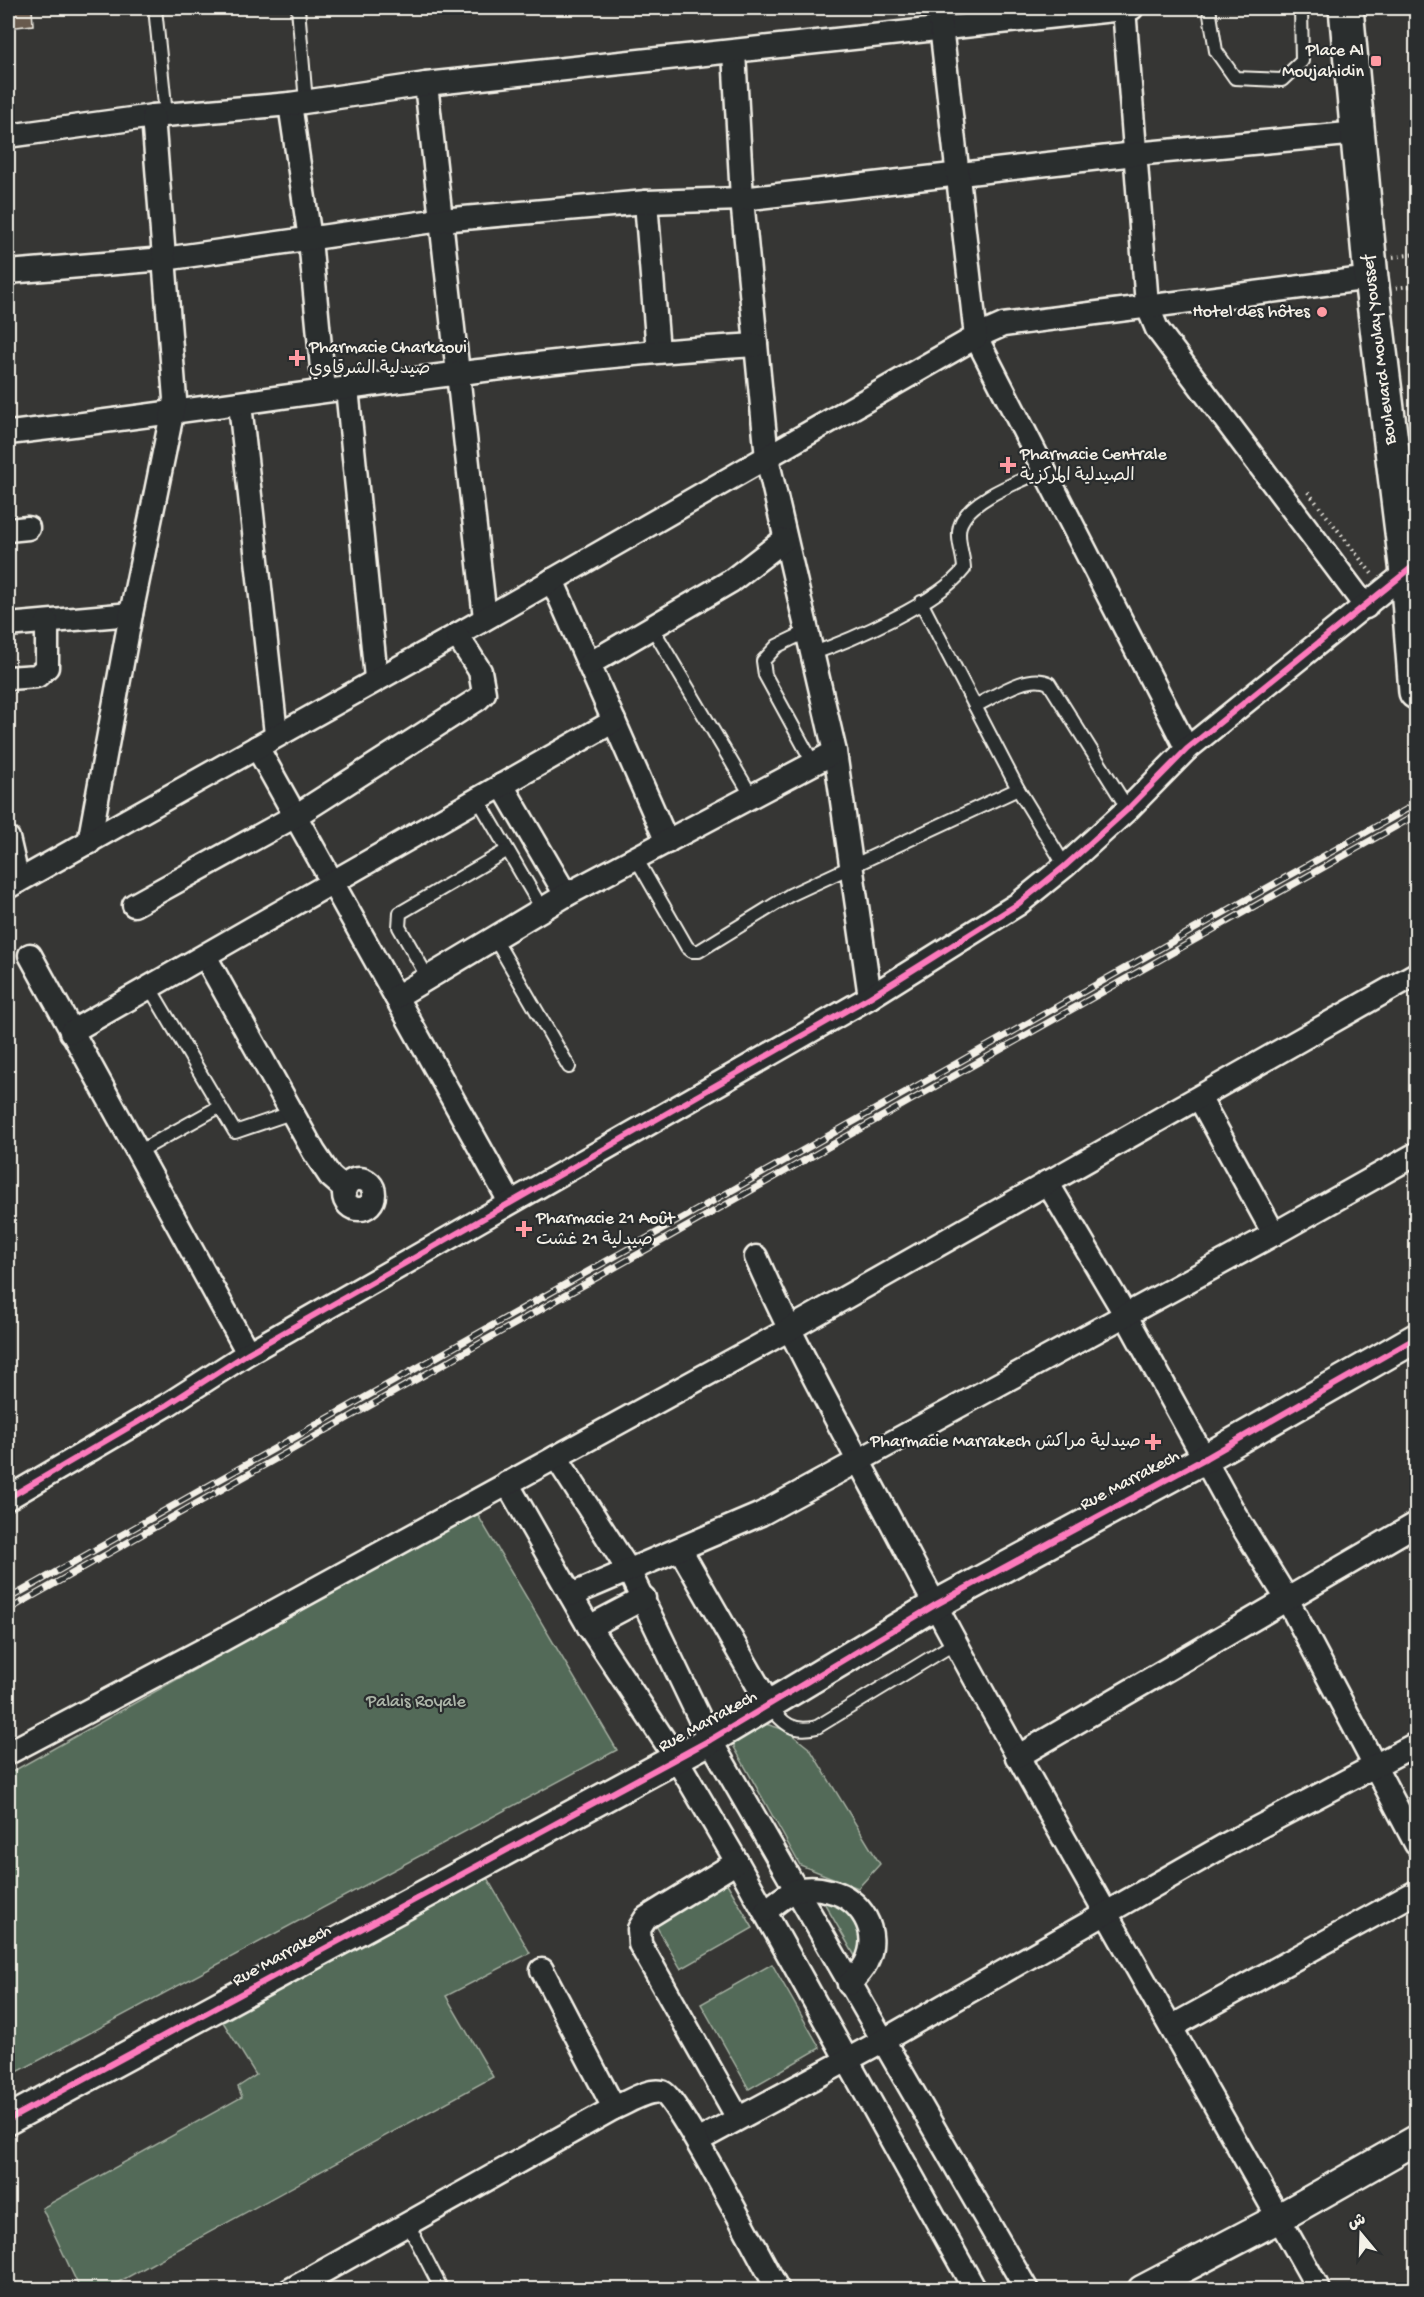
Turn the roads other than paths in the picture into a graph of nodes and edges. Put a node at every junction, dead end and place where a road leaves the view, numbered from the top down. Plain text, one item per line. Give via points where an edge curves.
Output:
1 (155, 8) edge
2 (298, 8) edge
3 (1128, 8) edge
4 (1209, 8) edge
5 (1300, 8) edge
6 (1346, 8) edge
7 (940, 18) edge
8 (734, 52) junction
9 (426, 84) junction
10 (298, 103) junction
11 (160, 116) junction
12 (1358, 133) junction
13 (8, 136) edge
14 (1135, 154) junction
15 (957, 176) junction
16 (742, 199) junction
17 (646, 202) junction
18 (441, 219) junction
19 (310, 238) junction
20 (164, 259) junction
21 (8, 272) edge
22 (1372, 285) junction
23 (1147, 305) junction
24 (976, 337) junction
25 (756, 345) junction
26 (658, 351) junction
27 (456, 373) junction
28 (347, 388) junction
29 (324, 390) junction
30 (240, 404) junction
31 (172, 414) junction
32 (8, 433) edge
33 (767, 458) junction
34 (1045, 470) junction
35 (784, 540) junction
36 (1412, 569) edge
37 (552, 580) junction
38 (1360, 600) junction
39 (921, 602) junction
40 (131, 614) junction
41 (485, 618) junction
42 (47, 622) junction
43 (8, 625) edge
44 (653, 629) junction
45 (457, 635) junction
46 (809, 643) junction
47 (589, 664) junction
48 (8, 678) edge
49 (376, 678) junction
50 (1416, 692) edge
51 (975, 706) junction
52 (614, 721) junction
53 (276, 734) junction
54 (257, 747) junction
55 (1187, 749) junction
56 (835, 752) junction
57 (813, 763) junction
58 (501, 785) junction
59 (1018, 789) junction
60 (751, 795) junction
61 (478, 799) junction
62 (1128, 809) junction
63 (297, 815) junction
64 (8, 838) edge
65 (667, 842) junction
66 (89, 843) junction
67 (506, 851) junction
68 (636, 858) junction
69 (852, 865) junction
70 (1065, 866) junction
71 (333, 883) junction
72 (13, 884) edge
73 (566, 895) junction
74 (134, 905) dead end
75 (542, 909) junction
76 (495, 939) junction
77 (30, 955) dead end
78 (205, 956) junction
79 (1416, 974) edge
80 (428, 978) junction
81 (150, 987) junction
82 (396, 997) junction
83 (870, 997) junction
84 (70, 1032) junction
85 (569, 1067) dead end
86 (1200, 1099) junction
87 (219, 1107) junction
88 (291, 1113) junction
89 (138, 1152) junction
90 (1416, 1154) edge
91 (1047, 1182) junction
92 (345, 1189) dead end
93 (510, 1202) junction
94 (1274, 1234) junction
95 (756, 1257) dead end
96 (1125, 1314) junction
97 (788, 1330) junction
98 (1416, 1338) edge
99 (248, 1353) junction
100 (556, 1457) junction
101 (1206, 1458) junction
102 (859, 1460) junction
103 (507, 1482) junction
104 (8, 1498) edge
105 (1416, 1524) edge
106 (680, 1549) junction
107 (629, 1571) junction
108 (571, 1595) junction
109 (644, 1598) junction
110 (1287, 1599) junction
111 (934, 1605) junction
112 (589, 1627) junction
113 (955, 1643) junction
114 (769, 1705) junction
115 (710, 1740) junction
116 (1416, 1744) edge
117 (8, 1753) edge
118 (1017, 1757) junction
119 (676, 1758) junction
120 (1374, 1768) junction
121 (1416, 1844) edge
122 (737, 1862) junction
123 (796, 1890) junction
124 (1416, 1892) edge
125 (766, 1911) junction
126 (1104, 1912) junction
127 (542, 1970) dead end
128 (849, 1984) junction
129 (1171, 2027) junction
130 (884, 2040) junction
131 (846, 2059) junction
132 (614, 2108) junction
133 (738, 2118) junction
134 (8, 2120) edge
135 (1416, 2140) edge
136 (697, 2141) junction
137 (1280, 2218) junction
138 (408, 2224) junction
139 (290, 2289) edge
140 (442, 2289) edge
141 (778, 2289) edge
142 (975, 2289) edge
143 (1027, 2289) edge
144 (1146, 2289) edge
145 (1319, 2289) edge

1 - 11 lane
2 - 10 lane
3 - 7 street
3 - 14 street
4 - 5 lane via 1216,51 1235,78 1282,80 1302,61
6 - 12 main road, Boulevard Moulay Youssef
7 - 8 street
7 - 15 street
8 - 9 street
8 - 16 street
9 - 10 street
9 - 18 street
10 - 11 street
10 - 19 street
11 - 13 street
11 - 20 street
12 - 14 street
12 - 22 main road, Boulevard Moulay Youssef
14 - 15 street
14 - 23 street
15 - 16 street
15 - 24 street
16 - 17 street
16 - 25 street
17 - 18 street
17 - 26 street
18 - 19 street
18 - 27 street
19 - 20 street
19 - 29 street
20 - 21 street
20 - 31 street via 175,381
22 - 23 street
22 - 36 main road, Boulevard Moulay Youssef
23 - 24 street via 1003,325
23 - 38 street via 1157,329
24 - 33 street
24 - 34 street
25 - 26 street
25 - 33 street
26 - 27 street
27 - 28 street
27 - 41 street
28 - 29 street
28 - 49 street
29 - 30 street
30 - 31 street
30 - 53 street
31 - 32 street
31 - 40 street
33 - 35 street
33 - 37 street
34 - 39 lane via 991,495 967,515 959,535 964,569
34 - 55 street
35 - 44 street via 731,581
35 - 46 street
36 - 38 street
36 - 50 main road, Boulevard Moulay Youssef
37 - 41 street
37 - 47 street
38 - 55 street
39 - 46 lane via 849,641
39 - 51 lane
40 - 42 street
40 - 66 street
41 - 45 street
42 - 43 street
42 - 48 street via 47,667 37,676
44 - 47 street
44 - 60 lane
45 - 49 street
45 - 63 street via 480,671 484,693
46 - 56 street
46 - 57 lane via 777,646 763,662 765,675
47 - 52 street
49 - 53 street
51 - 59 lane
51 - 62 lane via 1037,679 1049,683
52 - 58 street
52 - 65 street
53 - 54 street
54 - 63 street
54 - 66 street
55 - 62 street
56 - 57 street
56 - 69 street
57 - 60 street
58 - 61 street
58 - 73 street
59 - 69 lane
59 - 70 lane
60 - 65 street
61 - 67 lane
61 - 71 street
62 - 70 street
63 - 71 street
63 - 74 street
64 - 72 street
65 - 68 street
66 - 72 street
67 - 75 lane
67 - 80 lane via 400,913 399,927
68 - 69 lane via 692,951 699,951 790,895
68 - 73 street
69 - 83 street
70 - 83 street via 1018,904
71 - 78 street
71 - 82 street
73 - 75 street
75 - 76 street
76 - 80 street
76 - 85 lane
77 - 84 street
78 - 81 street
78 - 88 street
79 - 86 street
80 - 82 street
81 - 84 street
81 - 87 lane
82 - 93 street
83 - 93 street
84 - 89 street
86 - 91 street
86 - 94 street
87 - 88 lane via 235,1132
87 - 89 lane
88 - 92 street via 330,1176
89 - 99 street
90 - 94 street
91 - 96 street
91 - 97 street
93 - 99 street
94 - 96 street
95 - 97 street
96 - 101 street
96 - 102 street
97 - 100 street
97 - 102 street
98 - 101 street, Rue Marrakech
99 - 104 street
100 - 103 street
100 - 107 street
101 - 110 street
101 - 111 street, Rue Marrakech
102 - 106 street via 761,1514
102 - 111 street
103 - 108 street
103 - 117 street
105 - 110 street
106 - 107 street
106 - 114 street
107 - 108 street
107 - 109 street
108 - 112 street
109 - 112 street
109 - 115 street
110 - 118 street
110 - 120 street
111 - 113 street
111 - 114 street, Rue Marrakech
112 - 119 street
113 - 114 lane via 817,1727 793,1729
113 - 118 street
114 - 115 street, Rue Marrakech
115 - 119 street, Rue Marrakech
115 - 123 street
116 - 120 street
118 - 126 street
119 - 122 street
119 - 134 street, Rue Marrakech
120 - 121 street
120 - 126 street
122 - 125 street
122 - 133 street via 646,1918 639,1929 640,1944
123 - 125 street
123 - 128 street
123 - 128 street via 815,1888 846,1895 862,1911 871,1944 867,1961
124 - 129 street
125 - 131 street
126 - 129 street
126 - 130 street
127 - 132 street
128 - 130 street
129 - 137 street
130 - 131 street
130 - 143 street
131 - 133 street
131 - 142 street
132 - 136 street via 652,2092 663,2092
132 - 138 street
133 - 136 street
135 - 137 street
136 - 141 street
137 - 144 street
137 - 145 street
138 - 139 street
138 - 140 lane

